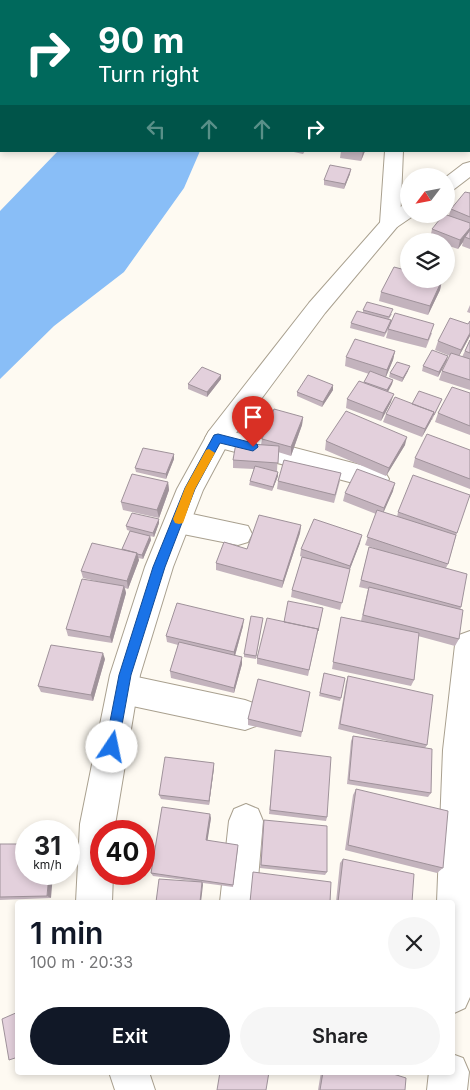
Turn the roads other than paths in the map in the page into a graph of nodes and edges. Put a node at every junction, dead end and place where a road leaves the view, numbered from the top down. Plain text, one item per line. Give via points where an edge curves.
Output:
1 (394, 152) edge
2 (470, 168) edge
3 (455, 179) edge
4 (400, 216) edge
5 (218, 438) junction
6 (376, 479) edge
7 (178, 522) junction
8 (238, 534) dead end
9 (470, 645) edge
10 (123, 689) junction
11 (245, 715) dead end
12 (246, 821) dead end
13 (94, 900) edge
14 (238, 900) edge
15 (454, 900) edge
16 (130, 1075) edge
17 (449, 1075) edge
18 (135, 1090) edge
19 (447, 1090) edge

1 - 4 street
2 - 3 street
4 - 5 street via 317,308
5 - 6 street
5 - 7 street via 190,488
7 - 8 street
7 - 10 street via 159,567
9 - 15 street via 458,750
10 - 11 street
10 - 13 street via 97,824
12 - 14 street
16 - 18 street
17 - 19 street

